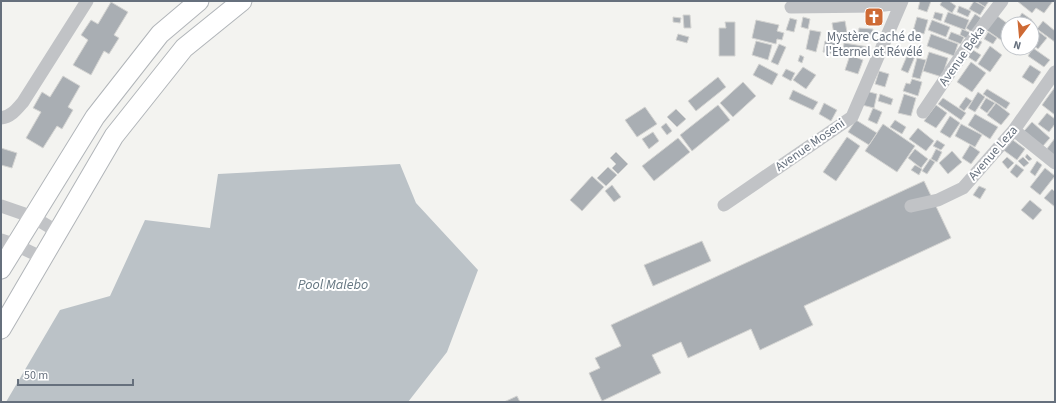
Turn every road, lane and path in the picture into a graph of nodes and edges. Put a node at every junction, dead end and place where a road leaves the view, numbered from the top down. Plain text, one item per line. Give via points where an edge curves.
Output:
1 (88, 1) edge
2 (199, 1) edge
3 (242, 1) edge
4 (1002, 1) edge
5 (902, 2) edge
6 (791, 7) dead end
7 (1054, 76) edge
8 (923, 112) dead end
9 (1, 118) edge
10 (1014, 130) junction
11 (1055, 164) edge
12 (724, 205) dead end
13 (1, 206) edge
14 (911, 206) dead end
15 (33, 217) junction
16 (58, 232) junction
17 (8, 242) edge
18 (43, 258) junction
19 (1, 269) edge
20 (1, 329) edge

1 - 9 street via 23,102 13,113
2 - 15 street via 160,34 95,117
3 - 16 street via 184,48 114,136
4 - 8 street, Avenue Beka
5 - 6 street via 876,6
5 - 12 street, Avenue Moseni via 852,116
7 - 10 street, Avenue Leza
10 - 11 street
10 - 14 street, Avenue Leza via 963,188 938,200
13 - 15 street
15 - 16 street
15 - 17 street
16 - 18 street
17 - 18 street
17 - 19 street
18 - 20 street

